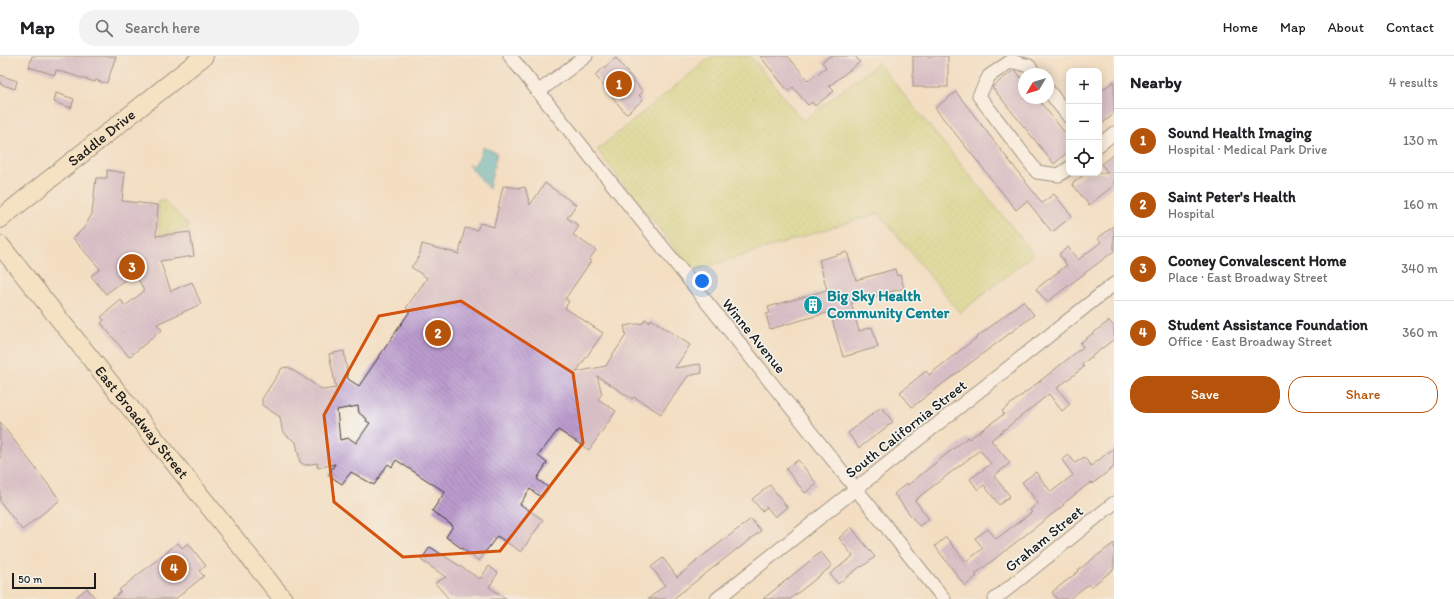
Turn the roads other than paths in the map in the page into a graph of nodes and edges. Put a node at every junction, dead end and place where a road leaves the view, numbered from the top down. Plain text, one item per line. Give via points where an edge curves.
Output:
1 (204, 56) edge
2 (510, 56) edge
3 (586, 56) edge
4 (1030, 68) edge
5 (538, 92) junction
6 (1054, 98) edge
7 (1066, 113) edge
8 (1114, 133) edge
9 (1102, 143) edge
10 (1066, 170) edge
11 (0, 219) edge
12 (0, 245) edge
13 (1114, 284) edge
14 (856, 489) junction
15 (1114, 503) edge
16 (283, 599) edge
17 (717, 599) edge
18 (944, 599) edge
19 (995, 599) edge

1 - 11 street, Saddle Drive
2 - 5 street, Winne Avenue
3 - 5 street
4 - 10 street via 1011,61 989,76 979,96 1038,172 1059,175
5 - 14 street, Winne Avenue
6 - 7 street
8 - 9 street
12 - 16 street, East Broadway Street
13 - 14 street, South California Street
14 - 17 street, South California Street
14 - 18 street, Winne Avenue
15 - 19 street, Graham Street

